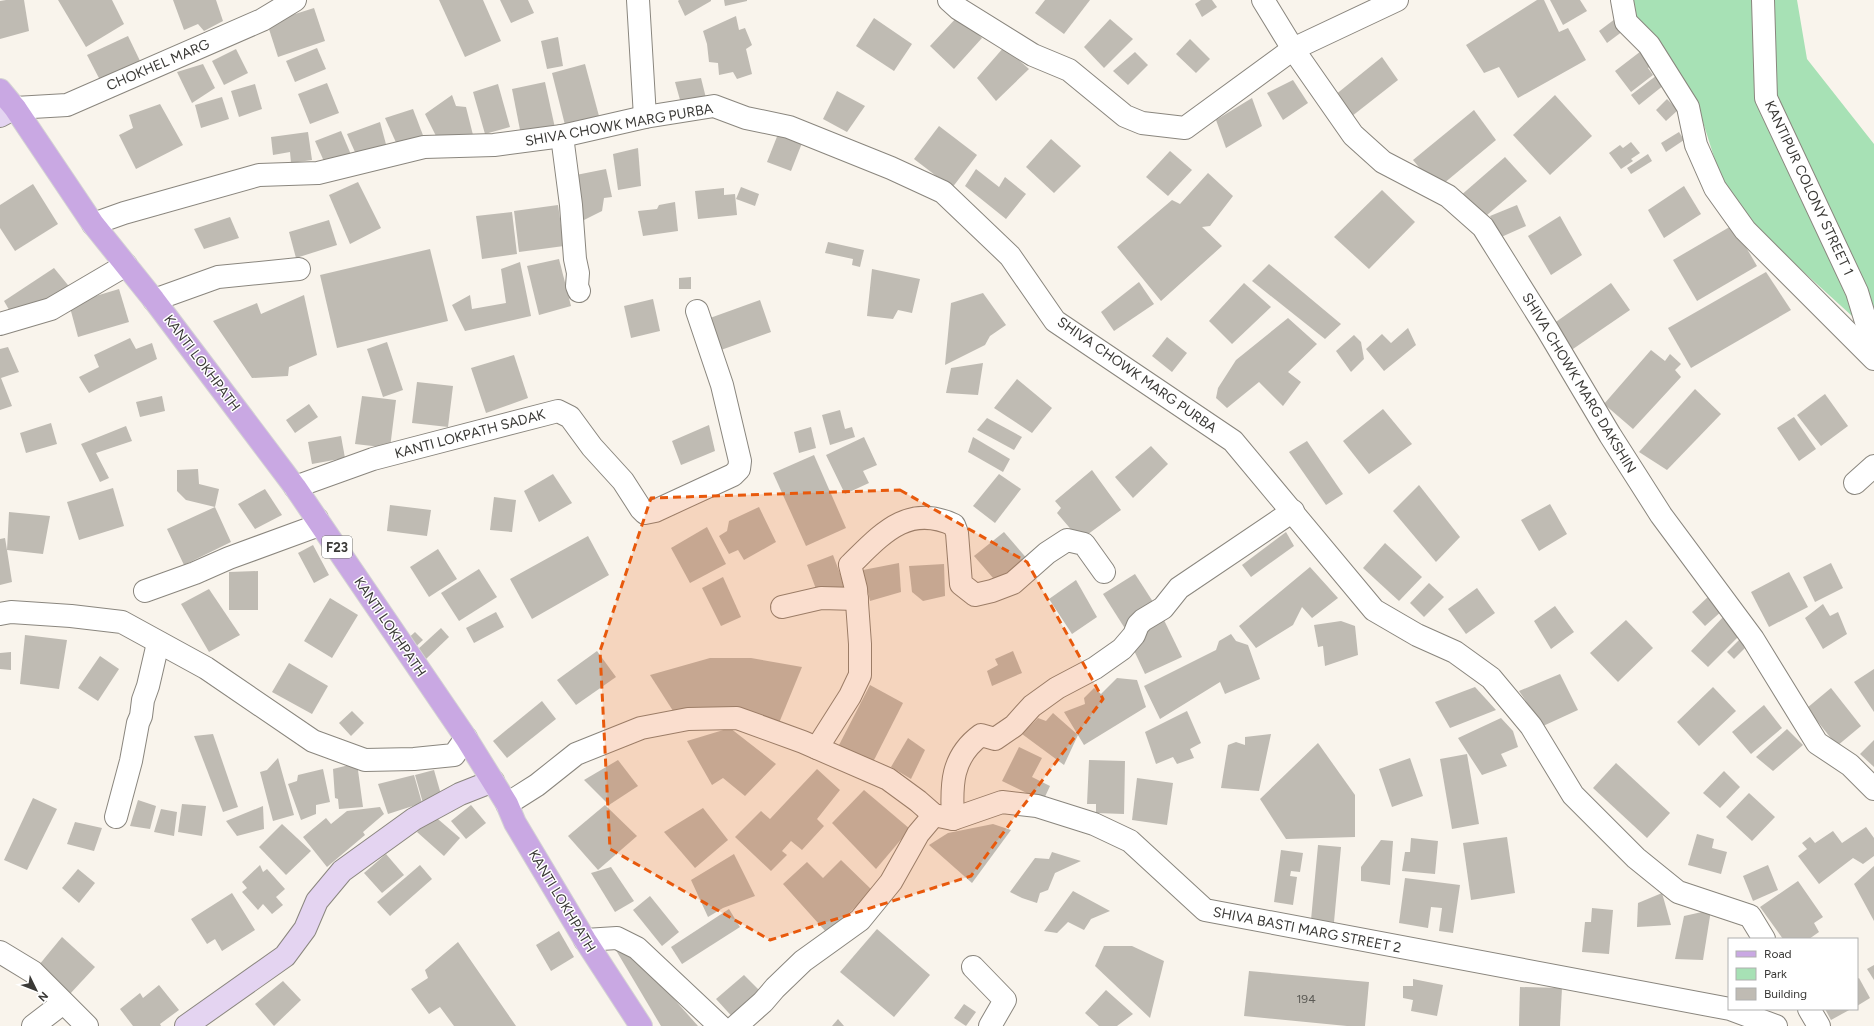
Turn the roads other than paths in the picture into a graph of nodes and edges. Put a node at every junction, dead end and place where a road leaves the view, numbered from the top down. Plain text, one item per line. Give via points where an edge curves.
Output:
1 (295, 0) edge
2 (638, 0) edge
3 (949, 0) edge
4 (1263, 0) edge
5 (1397, 0) edge
6 (1622, 0) edge
7 (1763, 0) edge
8 (1293, 49) junction
9 (0, 90) edge
10 (8, 112) edge
11 (645, 117) junction
12 (562, 136) junction
13 (93, 224) junction
14 (126, 265) junction
15 (299, 269) dead end
16 (579, 291) dead end
17 (154, 300) junction
18 (697, 311) dead end
19 (0, 324) edge
20 (1874, 348) edge
21 (1874, 358) edge
22 (1874, 466) edge
23 (1855, 483) dead end
24 (295, 487) junction
25 (1293, 511) junction
26 (317, 519) junction
27 (1104, 572) dead end
28 (145, 591) dead end
29 (857, 599) junction
30 (782, 608) dead end
31 (0, 614) edge
32 (158, 643) junction
33 (466, 738) junction
34 (817, 748) junction
35 (493, 781) junction
36 (1874, 789) edge
37 (507, 804) junction
38 (116, 817) dead end
39 (943, 817) junction
40 (1763, 938) edge
41 (586, 940) junction
42 (0, 952) edge
43 (973, 967) dead end
44 (63, 1003) junction
45 (1728, 1009) edge
46 (1733, 1010) edge
47 (1810, 1010) edge
48 (33, 1026) edge
49 (87, 1026) edge
50 (186, 1026) edge
51 (642, 1026) edge
52 (720, 1026) edge
53 (736, 1026) edge
54 (990, 1026) edge
55 (1776, 1026) edge
56 (1819, 1026) edge

1 - 10 street, CHOKHEL MARG via 262,20 67,105
2 - 11 street
3 - 8 street via 959,9 1033,55 1069,70 1125,116 1142,123 1185,128
4 - 8 street, SHIVA CHOWK MARG DAKSHIN
5 - 8 street
6 - 21 street via 1626,22 1648,45 1688,107 1696,145 1715,188 1745,230
7 - 20 street, KANTIPUR COLONY STREET 1 via 1766,98 1857,292
8 - 36 street, SHIVA CHOWK MARG DAKSHIN via 1353,135 1383,162 1448,196 1483,226 1657,509 1753,639 1817,743 1850,766
9 - 10 main road, KANTI LOKHPATH / F23
10 - 13 main road, KANTI LOKHPATH / F23
11 - 12 street, SHIVA CHOWK MARG PURBA
11 - 25 street, SHIVA CHOWK MARG PURBA via 714,106 746,118 789,127 943,192 1010,256 1055,321 1233,441
12 - 13 street, SHIVA CHOWK MARG PURBA via 494,145 424,147 318,173 259,175
12 - 16 street
13 - 14 main road, KANTI LOKHPATH / F23
14 - 17 main road, KANTI LOKHPATH / F23
14 - 19 street via 51,309
15 - 17 street via 218,277
17 - 24 main road, KANTI LOKHPATH / F23
18 - 24 street, KANTI LOKPATH SADAK via 722,385 740,461 739,469 733,475 655,511 645,512 640,509 623,482 570,418 558,411 373,459
22 - 23 street
24 - 26 main road, KANTI LOKHPATH / F23
25 - 39 street via 1179,588 1163,608 1138,625 1134,635 1122,649 1096,668 1057,688 1032,706 1014,726 996,739 981,735 973,741 957,763 952,792
25 - 40 street, SHIVA CHOWK MARG PURBA via 1374,610 1417,635 1455,652 1491,678 1531,726 1573,795 1636,858 1678,892 1750,916
26 - 28 street via 311,528
26 - 33 main road, KANTI LOKHPATH / F23
27 - 29 street via 1084,544 1067,540 1013,583 975,595 961,584 954,524 927,518 905,520 895,524 850,565
29 - 30 street via 821,598
29 - 34 street via 860,676
31 - 32 street via 11,612 122,622
32 - 33 street via 206,668 313,741 365,760 414,759 454,754
32 - 38 street
33 - 35 main road, KANTI LOKHPATH / F23
34 - 37 street via 737,718 688,719 641,728 576,754 537,785
34 - 39 street via 888,779
35 - 37 main road, KANTI LOKHPATH / F23
35 - 50 main road via 460,794 414,819 342,871 317,901 305,929 285,956
37 - 41 main road, KANTI LOKHPATH / F23 via 515,823
39 - 45 street, SHIVA BASTI MARG STREET 2 via 1002,802 1037,806 1094,824 1130,840 1205,910
39 - 53 street via 918,834 890,882 860,920 803,961
41 - 51 main road, KANTI LOKHPATH / F23
41 - 52 street via 617,938 637,948
42 - 44 street via 33,972
43 - 54 street via 1005,1000
44 - 48 street
44 - 49 street
46 - 55 street, SHIVA BASTI MARG STREET 2
47 - 56 street

